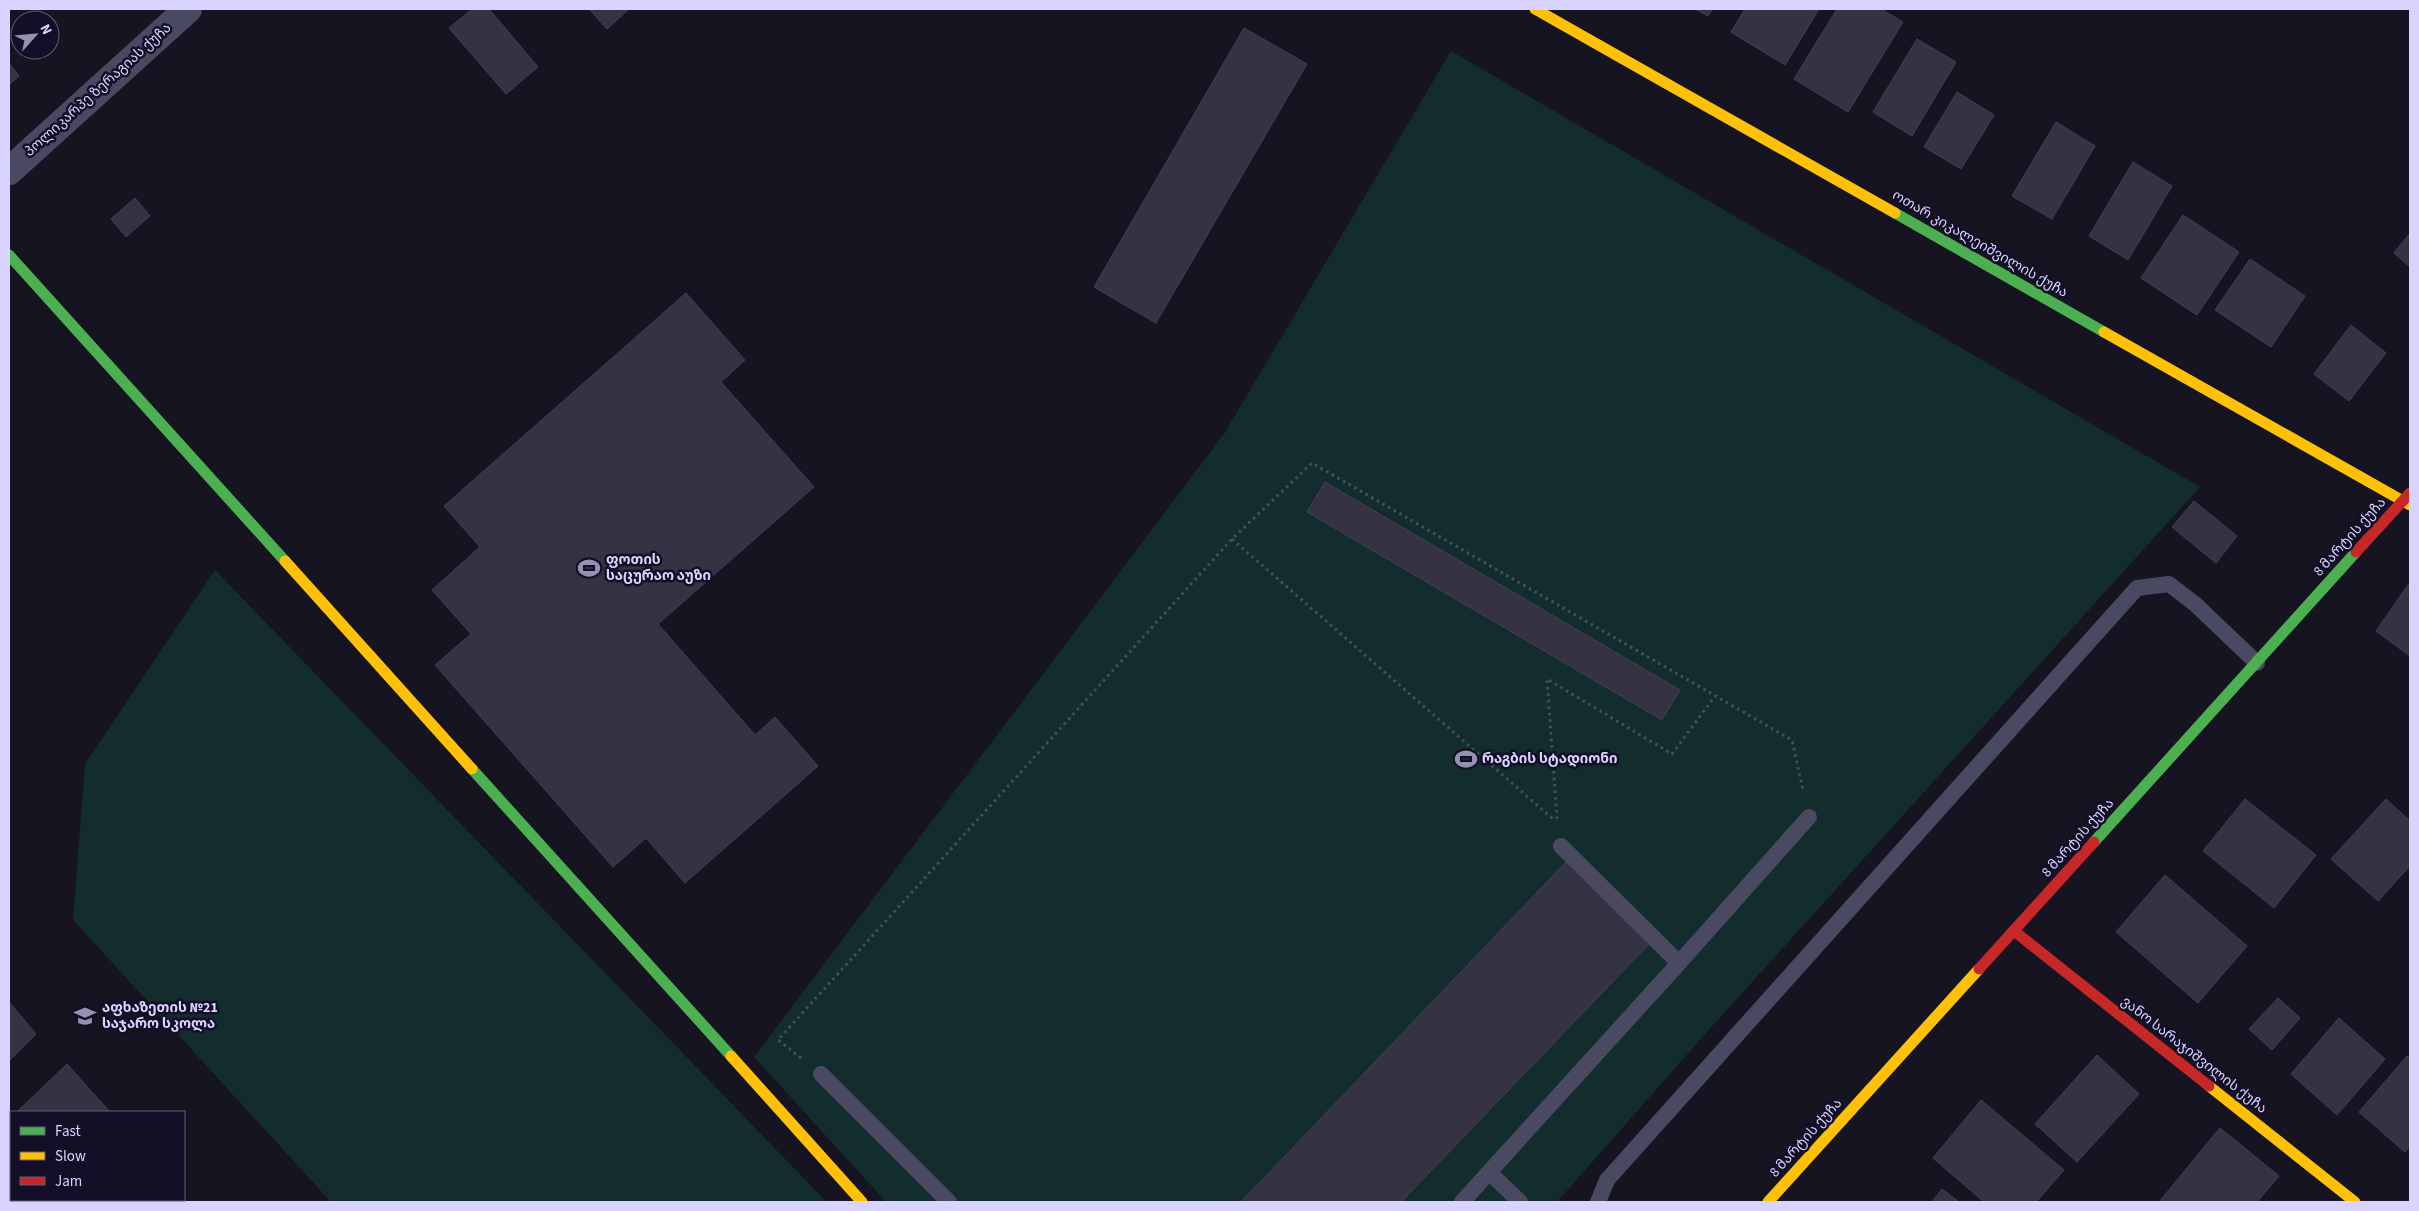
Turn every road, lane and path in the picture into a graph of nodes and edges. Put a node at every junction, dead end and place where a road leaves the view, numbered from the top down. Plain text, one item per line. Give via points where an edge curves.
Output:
1 (188, 9) edge
2 (1535, 9) edge
3 (9, 171) edge
4 (9, 255) edge
5 (2408, 500) edge
6 (1232, 539) junction
7 (2257, 663) junction
8 (1714, 696) junction
9 (1809, 817) joint
10 (1561, 846) dead end
11 (2014, 931) junction
12 (1679, 963) junction
13 (821, 1074) joint
14 (1489, 1172) junction
15 (862, 1202) edge
16 (949, 1202) edge
17 (1464, 1202) edge
18 (1520, 1202) edge
19 (1598, 1202) edge
20 (1768, 1202) edge
21 (2355, 1202) edge

1 - 3 street, პოლიკარპე ზერაგიას ქუჩა
2 - 5 main road, ოთარ კიკალეიშვილის ქუჩა
4 - 15 main road
5 - 7 main road, 8 მარტის ქუჩა
6 - 8 path via 1312,462
6 - 8 path via 1557,822 1548,679 1672,754
6 - 13 path via 778,1040
7 - 11 main road, 8 მარტის ქუჩა
7 - 19 lane via 2196,604 2169,584 2137,588 1607,1180
8 - 9 path via 1792,740
9 - 12 lane
10 - 12 lane
11 - 20 main road, 8 მარტის ქუჩა
11 - 21 main road, ვანო სარაჯიშვილის ქუჩა
12 - 14 lane
13 - 16 lane
14 - 17 lane
14 - 18 lane

